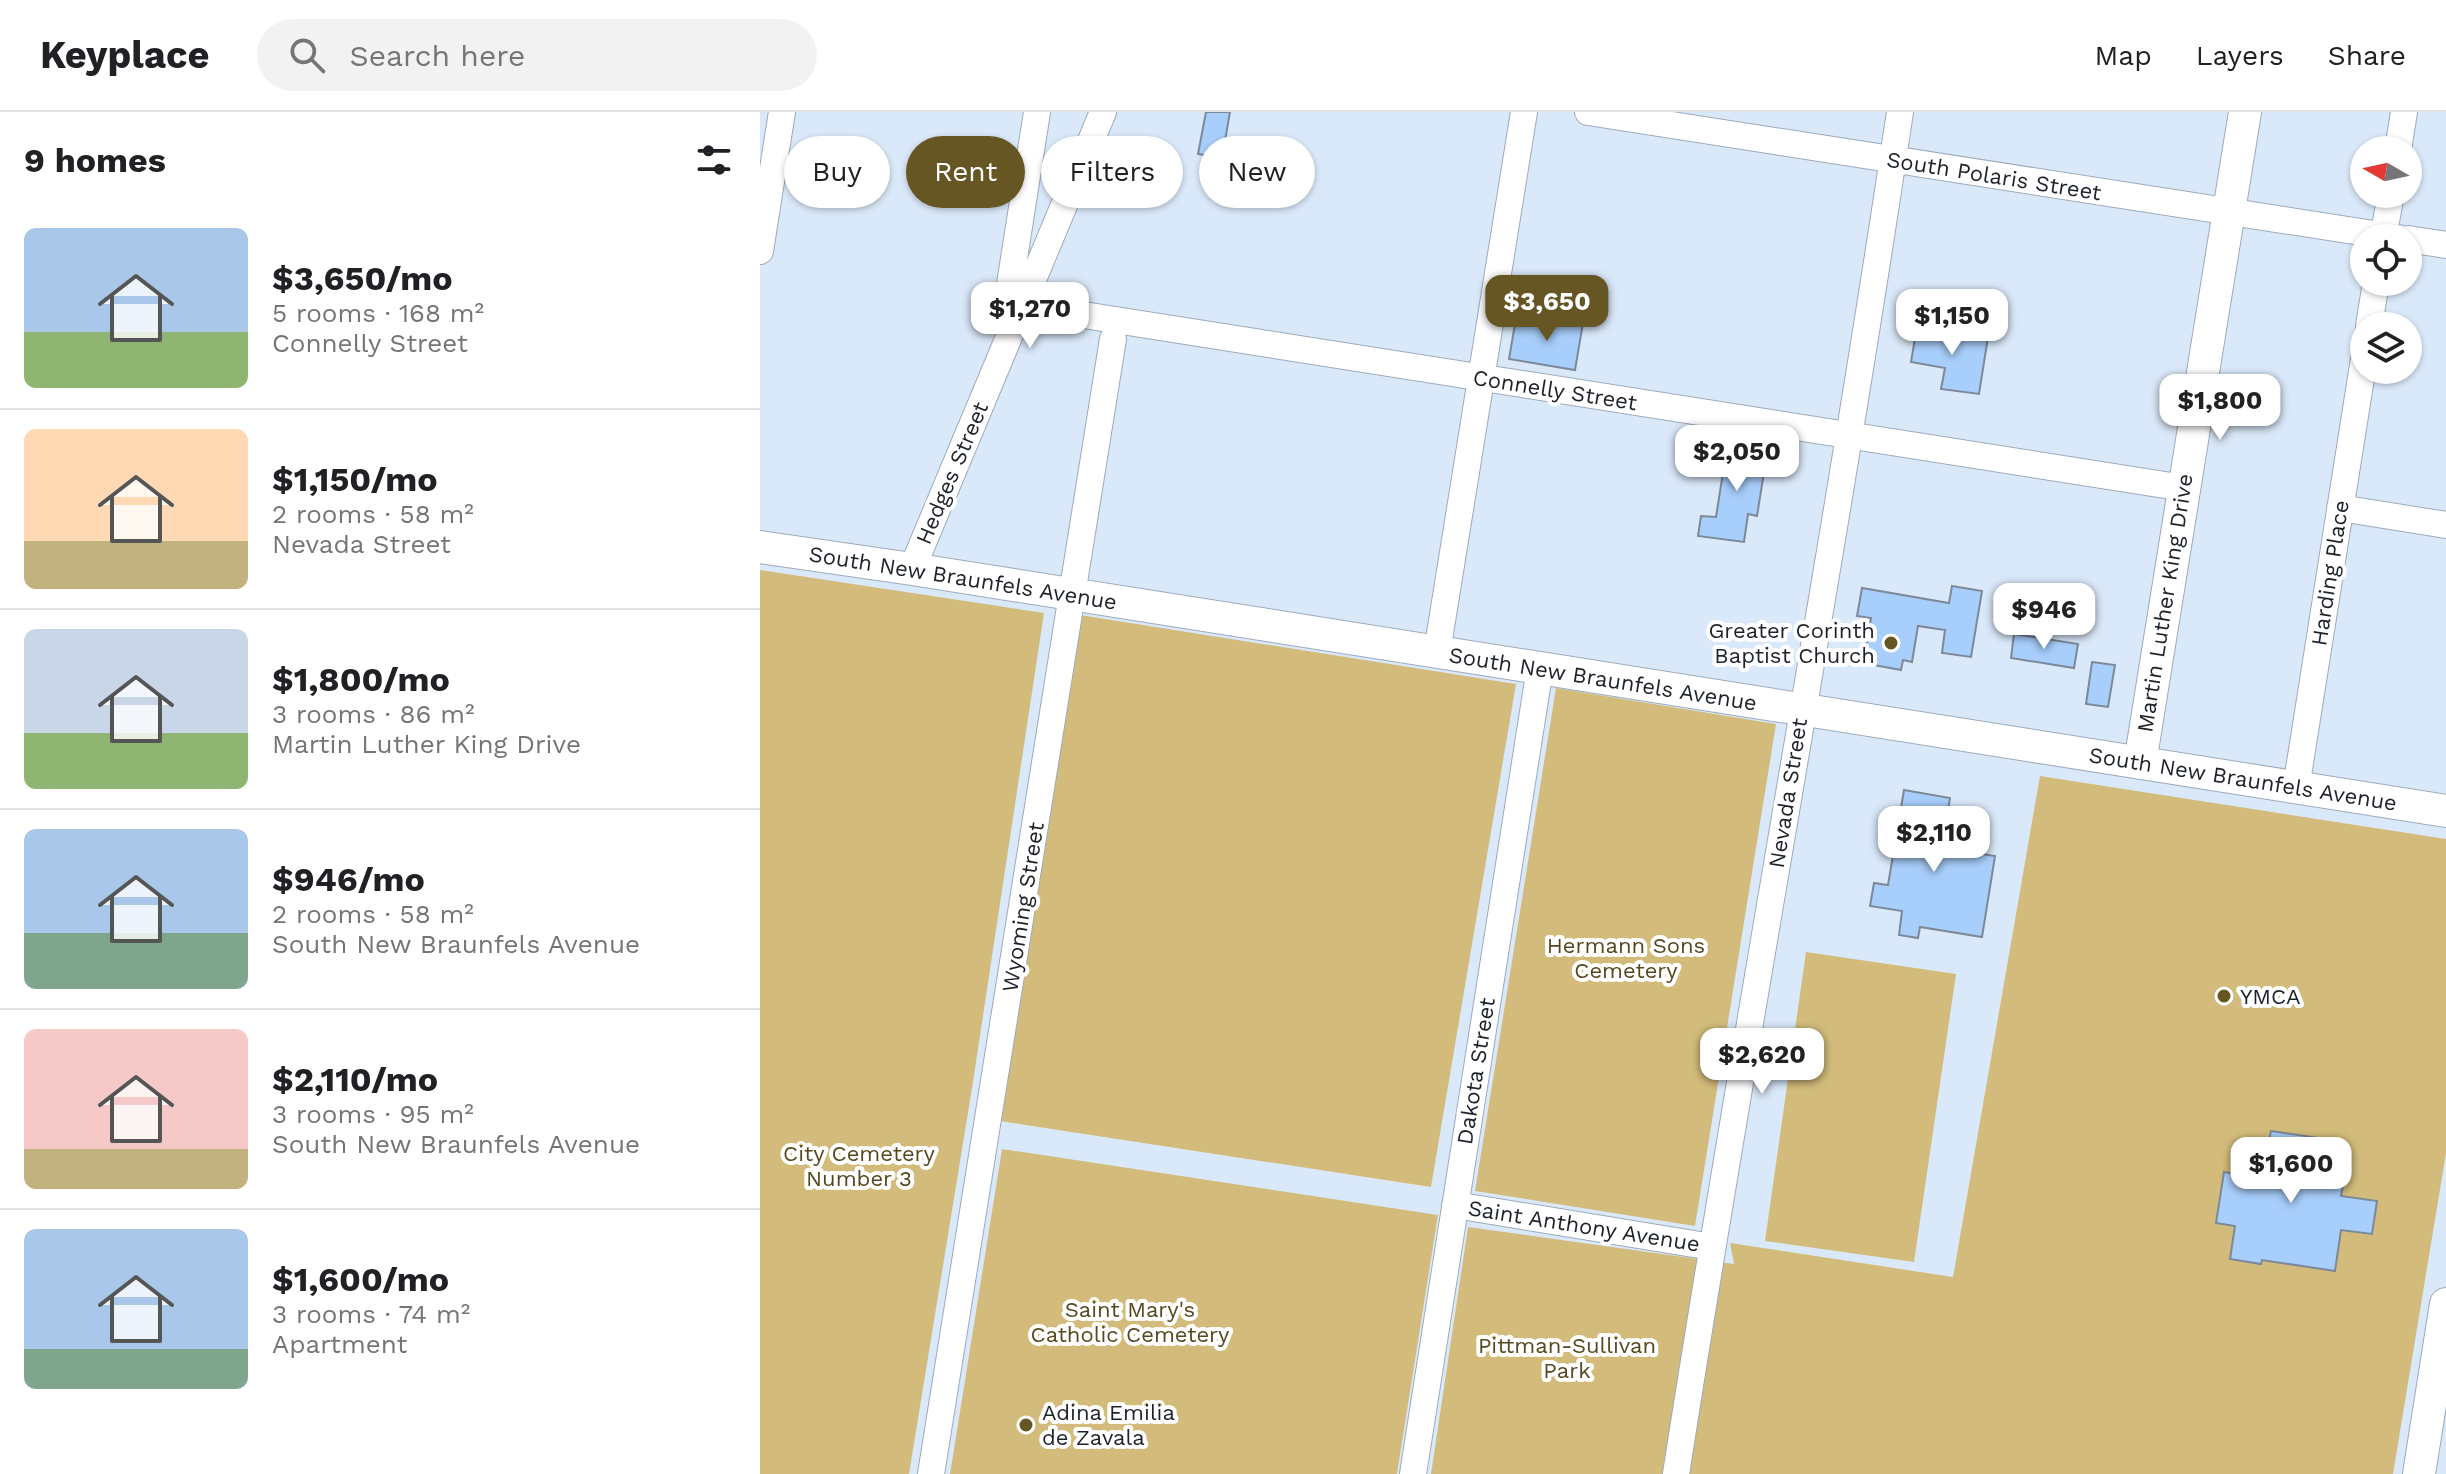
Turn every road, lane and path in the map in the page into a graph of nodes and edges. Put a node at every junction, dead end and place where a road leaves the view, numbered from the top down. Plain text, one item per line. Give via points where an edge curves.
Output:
1 (782, 112) edge
2 (1037, 112) edge
3 (1103, 112) edge
4 (1524, 112) edge
5 (1588, 112) edge
6 (1900, 112) edge
7 (2245, 112) edge
8 (2404, 112) edge
9 (2400, 136) edge
10 (1892, 161) junction
11 (2229, 213) junction
12 (2350, 231) edge
13 (2422, 242) edge
14 (2446, 245) edge
15 (760, 251) edge
16 (1020, 305) junction
17 (1113, 339) dead end
18 (998, 363) junction
19 (1481, 379) junction
20 (2360, 384) edge
21 (1849, 435) junction
22 (2184, 488) junction
23 (2340, 508) junction
24 (2446, 525) edge
25 (760, 547) edge
26 (912, 569) junction
27 (1073, 594) junction
28 (1437, 652) junction
29 (1540, 668) junction
30 (1802, 711) junction
31 (2140, 763) junction
32 (2296, 788) junction
33 (2446, 811) edge
34 (1455, 1205) junction
35 (1712, 1247) junction
36 (2445, 1322) edge
37 (931, 1474) edge
38 (1413, 1474) edge
39 (1676, 1474) edge
40 (2419, 1474) edge

1 - 15 street
2 - 18 street
3 - 16 street, Hedges Street
4 - 19 street
5 - 10 street, South Polaris Street
6 - 10 street, Nevada Street
7 - 11 main road, Martin Luther King Drive
8 - 9 street
10 - 11 street, South Polaris Street
10 - 21 street, Nevada Street
11 - 12 street, South Polaris Street
11 - 22 main road, Martin Luther King Drive
13 - 14 street, South Polaris Street
16 - 18 street, Hedges Street
16 - 19 street, Connelly Street
17 - 27 street, Wyoming Street
18 - 26 street, Hedges Street
19 - 21 street, Connelly Street
19 - 28 street
20 - 23 street, Harding Place
21 - 22 street, Connelly Street
21 - 30 street, Nevada Street
22 - 31 main road, Martin Luther King Drive
23 - 24 street
23 - 32 street, Harding Place
25 - 26 main road, South New Braunfels Avenue
26 - 27 main road, South New Braunfels Avenue
27 - 28 main road, South New Braunfels Avenue
27 - 37 street, Wyoming Street
28 - 29 main road, South New Braunfels Avenue
29 - 30 main road, South New Braunfels Avenue
29 - 34 street, Dakota Street
30 - 31 main road, South New Braunfels Avenue
30 - 35 street, Nevada Street
31 - 32 main road, South New Braunfels Avenue
32 - 33 main road, South New Braunfels Avenue
34 - 35 street, Saint Anthony Avenue
34 - 38 street, Dakota Street
35 - 39 street, Nevada Street
36 - 40 main road

